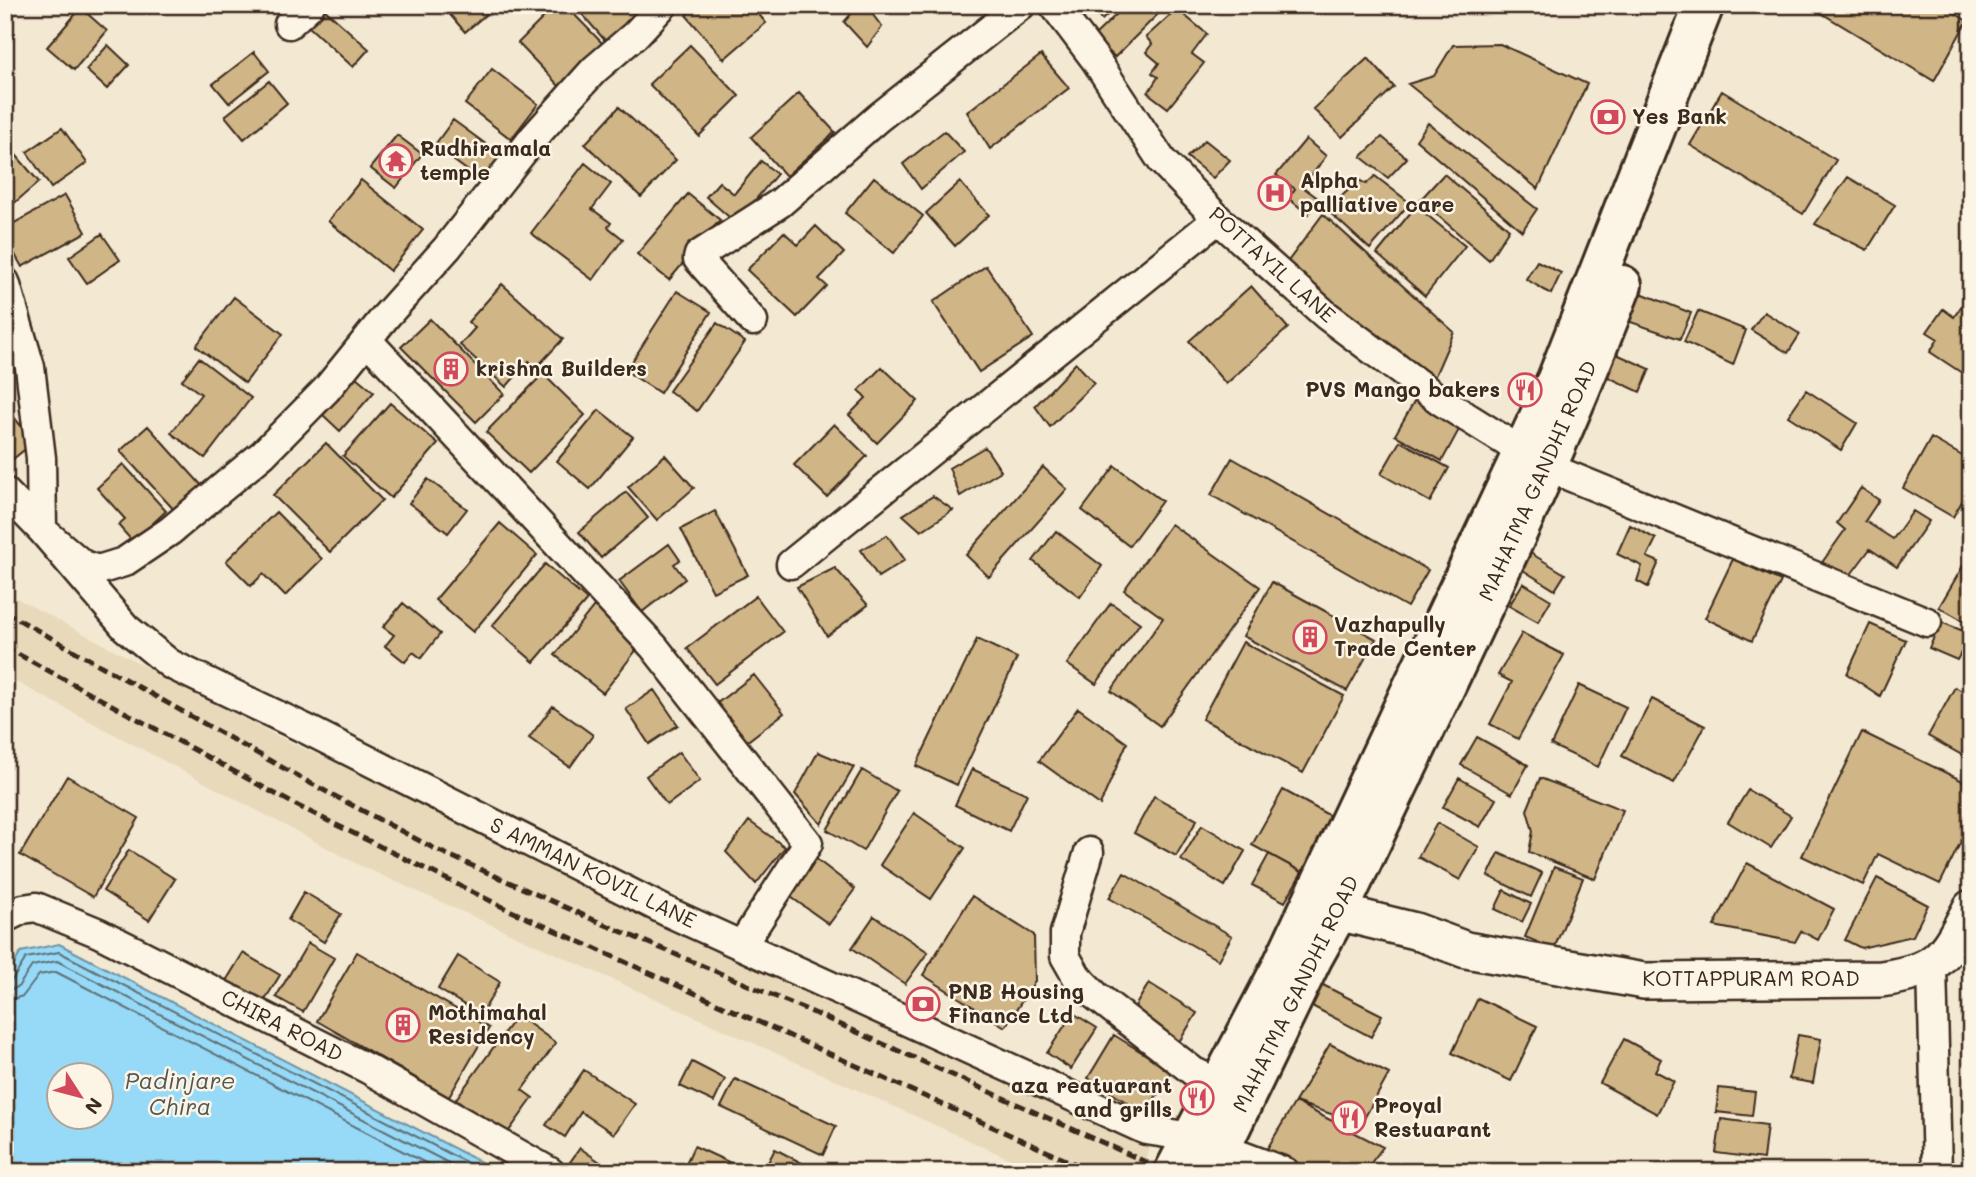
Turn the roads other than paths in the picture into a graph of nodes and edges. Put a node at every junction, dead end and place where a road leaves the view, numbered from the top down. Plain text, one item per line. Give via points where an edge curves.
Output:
1 (663, 5) edge
2 (1021, 5) edge
3 (1054, 5) edge
4 (1704, 5) edge
5 (1728, 5) edge
6 (1218, 219) junction
7 (5, 282) edge
8 (753, 321) dead end
9 (367, 340) junction
10 (1535, 459) junction
11 (5, 492) edge
12 (42, 530) junction
13 (791, 564) dead end
14 (1927, 622) dead end
15 (1089, 852) dead end
16 (1325, 907) junction
17 (1971, 908) edge
18 (5, 918) edge
19 (742, 945) junction
20 (1933, 965) junction
21 (1220, 1084) junction
22 (1196, 1157) edge
23 (550, 1172) edge
24 (1285, 1172) edge
25 (1937, 1172) edge

1 - 9 street via 594,70
2 - 8 street via 780,203 699,255
3 - 6 street, POTTAYIL LANE via 1162,161
4 - 10 main road, MAHATMA GANDHI ROAD via 1557,379
5 - 10 main road, MAHATMA GANDHI ROAD via 1593,360
6 - 10 street, POTTAYIL LANE via 1326,315 1441,401
6 - 13 street
7 - 12 street via 30,367 41,458
9 - 12 street via 326,390 262,454 170,531 124,562 98,570 83,565
9 - 19 street via 654,647 808,844
10 - 14 street, POTTAYIL LANE
10 - 16 main road, MAHATMA GANDHI ROAD
11 - 12 street
12 - 19 street, S AMMAN KOVIL LANE via 126,628 170,664
15 - 21 street via 1065,933 1065,956 1096,996 1194,1072
16 - 20 street, KOTTAPPURAM ROAD via 1466,950 1644,982 1881,979
16 - 21 main road, MAHATMA GANDHI ROAD via 1280,970
16 - 22 main road, MAHATMA GANDHI ROAD via 1313,957
17 - 20 street via 1948,950
18 - 23 street, CHIRA ROAD via 36,907 99,933 368,1069
19 - 22 street, S AMMAN KOVIL LANE
20 - 25 street
21 - 22 main road, MAHATMA GANDHI ROAD
22 - 24 street, S AMMAN KOVIL LANE

